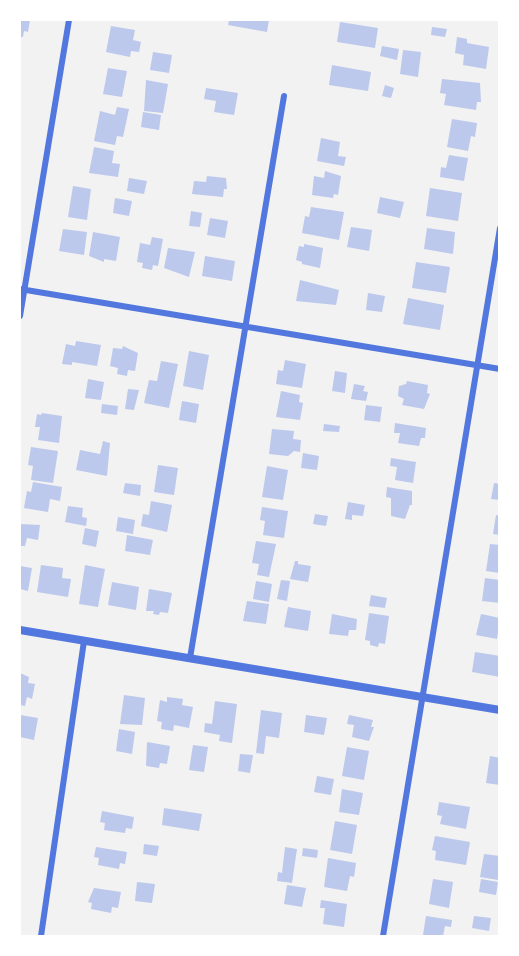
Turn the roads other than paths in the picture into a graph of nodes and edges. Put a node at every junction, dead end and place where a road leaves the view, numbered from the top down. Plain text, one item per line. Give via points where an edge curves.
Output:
1 (69, 20) edge
2 (284, 96) dead end
3 (500, 228) edge
4 (22, 289) edge
5 (20, 316) edge
6 (244, 327) junction
7 (478, 366) junction
8 (500, 369) edge
9 (20, 630) edge
10 (84, 640) junction
11 (190, 658) junction
12 (422, 697) junction
13 (500, 710) edge
14 (41, 936) edge
15 (383, 936) edge

1 - 4 street
2 - 6 street
3 - 7 street
4 - 5 street
4 - 6 street
6 - 7 street
6 - 11 street
7 - 8 street
7 - 12 street
9 - 10 street
10 - 11 street
10 - 14 street
11 - 12 street
12 - 13 street
12 - 15 street

